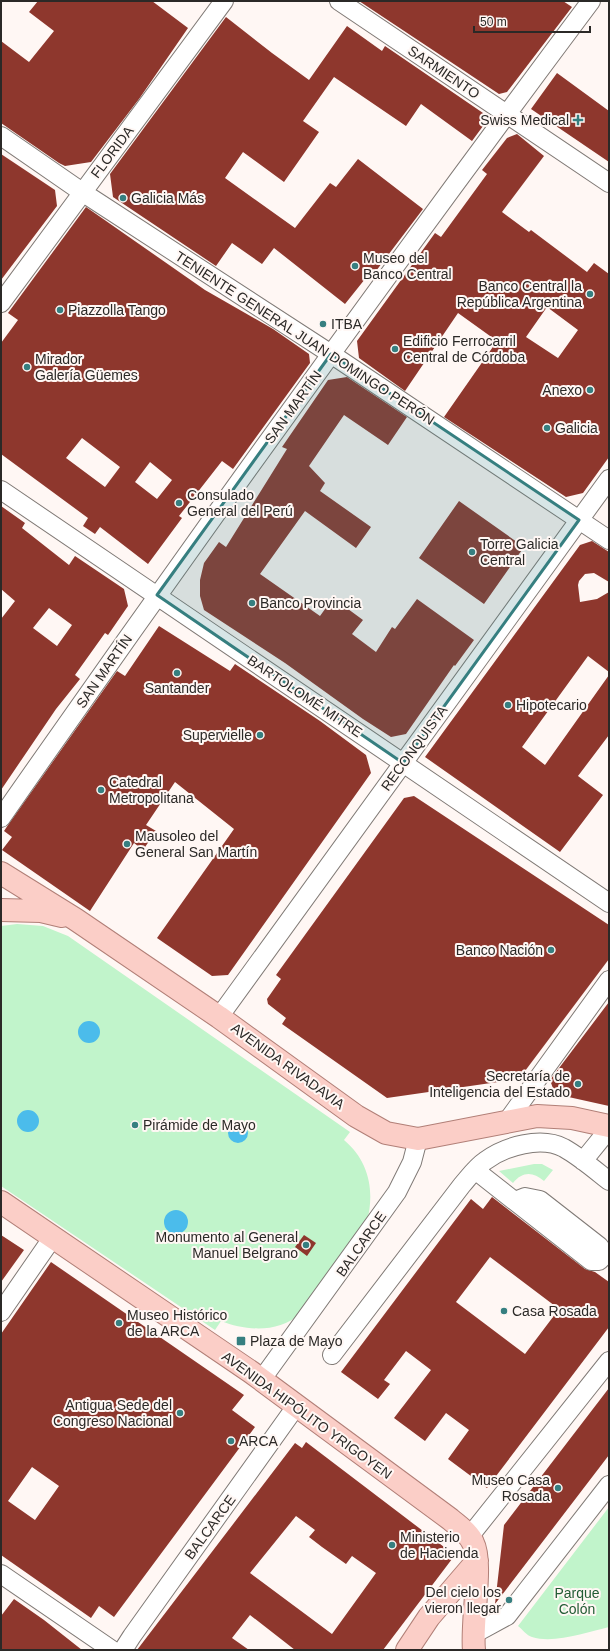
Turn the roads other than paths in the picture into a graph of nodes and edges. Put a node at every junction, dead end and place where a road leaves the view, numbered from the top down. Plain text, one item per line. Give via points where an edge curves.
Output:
1 (224, 1) edge
2 (338, 1) edge
3 (591, 1) edge
4 (507, 114) junction
5 (1, 136) edge
6 (609, 183) edge
7 (82, 192) junction
8 (1, 303) edge
9 (331, 354) junction
10 (609, 479) edge
11 (1, 490) edge
12 (579, 520) junction
13 (609, 540) edge
14 (157, 595) junction
15 (403, 763) junction
16 (1, 818) edge
17 (1, 873) edge
18 (609, 903) edge
19 (1, 910) edge
20 (75, 919) junction
21 (609, 980) edge
22 (219, 1017) junction
23 (508, 1120) junction
24 (609, 1127) edge
25 (418, 1139) junction
26 (583, 1161) junction
27 (474, 1170) junction
28 (609, 1181) edge
29 (515, 1201) dead end
30 (1, 1202) edge
31 (54, 1237) junction
32 (1, 1312) edge
33 (332, 1355) dead end
34 (609, 1361) edge
35 (262, 1380) junction
36 (298, 1405) junction
37 (609, 1485) edge
38 (469, 1537) junction
39 (477, 1561) junction
40 (1, 1574) edge
41 (473, 1642) edge
42 (112, 1650) edge
43 (123, 1650) edge
44 (407, 1650) edge

1 - 7 street, FLORIDA
2 - 4 street, SARMIENTO
3 - 4 street, SAN MARTÍN
4 - 6 street, SARMIENTO
4 - 9 street, SAN MARTÍN
5 - 7 street, TENIENTE GENERAL JUAN DOMINGO PERÓN
7 - 8 street, FLORIDA
7 - 9 street, TENIENTE GENERAL JUAN DOMINGO PERÓN
9 - 12 street, TENIENTE GENERAL JUAN DOMINGO PERÓN
9 - 14 street, SAN MARTÍN
10 - 12 street, RECONQUISTA
11 - 14 street, BARTOLOMÉ MITRE
12 - 13 street, TENIENTE GENERAL JUAN DOMINGO PERÓN
12 - 15 street, RECONQUISTA
14 - 15 street, BARTOLOMÉ MITRE
14 - 16 street, SAN MARTÍN
15 - 18 street, BARTOLOMÉ MITRE
15 - 22 street, RECONQUISTA
17 - 20 main road, AVENIDA RIVADAVIA
19 - 20 main road via 41,911
20 - 22 main road, AVENIDA RIVADAVIA
21 - 23 street
22 - 25 main road, AVENIDA RIVADAVIA via 375,1128 397,1136
23 - 24 main road, AVENIDA RIVADAVIA via 551,1116
23 - 25 main road, AVENIDA RIVADAVIA via 452,1134
24 - 26 street
25 - 35 street, BALCARCE via 412,1162 397,1192
26 - 27 street via 555,1145 529,1144 497,1154
26 - 28 street
27 - 29 street
27 - 33 street
30 - 31 main road, AVENIDA HIPÓLITO YRIGOYEN
31 - 32 street
31 - 35 main road, AVENIDA HIPÓLITO YRIGOYEN
34 - 38 street
35 - 36 main road, AVENIDA HIPÓLITO YRIGOYEN
36 - 38 main road, AVENIDA HIPÓLITO YRIGOYEN via 450,1519
36 - 43 street, BALCARCE
37 - 41 street via 506,1616
38 - 39 main road, AVENIDA HIPÓLITO YRIGOYEN
39 - 41 main road, AVENIDA HIPÓLITO YRIGOYEN
39 - 44 main road via 429,1617
40 - 42 street

